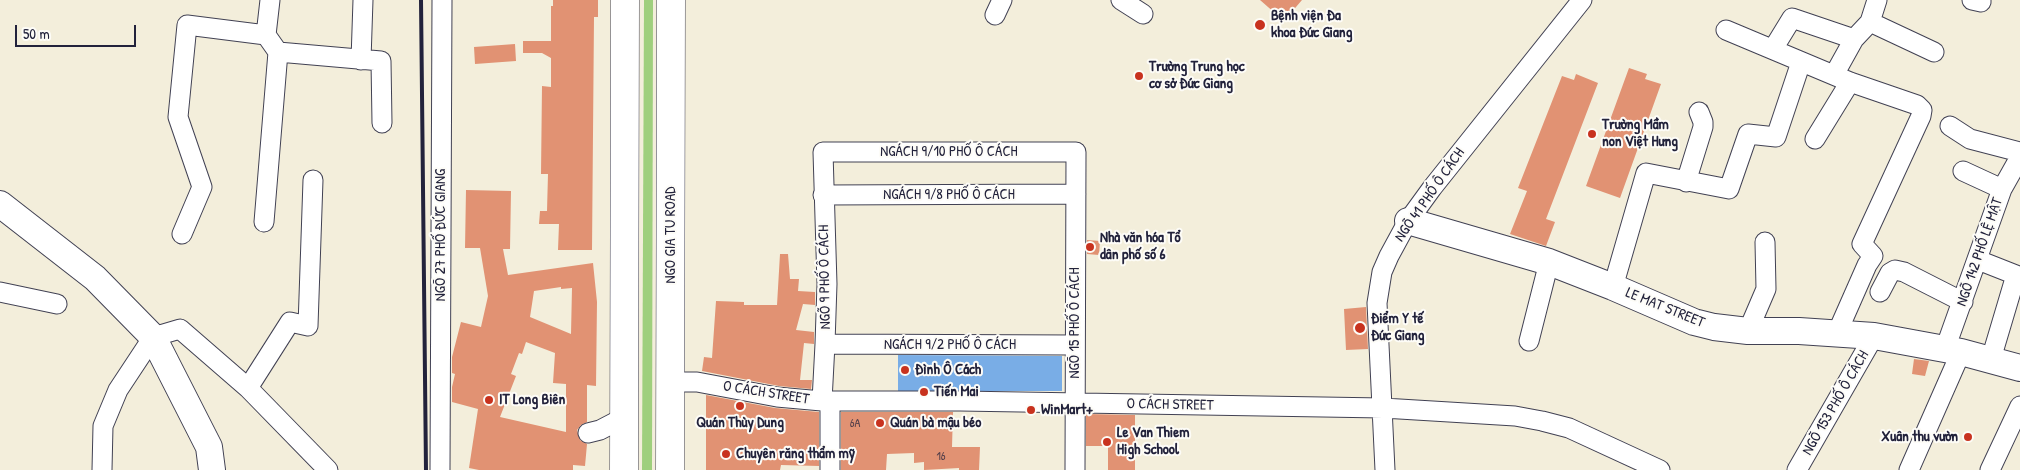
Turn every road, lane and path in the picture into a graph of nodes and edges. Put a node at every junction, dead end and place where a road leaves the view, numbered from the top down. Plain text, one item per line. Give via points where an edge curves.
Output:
1 (270, 0) edge
2 (363, 0) edge
3 (442, 0) edge
4 (626, 0) edge
5 (671, 0) edge
6 (1121, 0) edge
7 (1582, 0) edge
8 (1877, 0) edge
9 (1972, 0) edge
10 (1982, 0) edge
11 (1143, 14) dead end
12 (1870, 22) junction
13 (1726, 30) dead end
14 (266, 35) junction
15 (1854, 39) junction
16 (1773, 49) junction
17 (278, 52) junction
18 (1934, 52) dead end
19 (362, 60) junction
20 (1801, 62) junction
21 (1842, 79) junction
22 (1699, 112) dead end
23 (382, 122) dead end
24 (1950, 126) dead end
25 (1815, 139) dead end
26 (822, 152) joint
27 (1076, 152) joint
28 (2020, 152) edge
29 (2020, 157) edge
30 (1963, 171) dead end
31 (313, 180) dead end
32 (1686, 182) junction
33 (2002, 189) junction
34 (1076, 194) junction
35 (822, 195) junction
36 (0, 204) edge
37 (1408, 221) junction
38 (264, 222) dead end
39 (182, 234) dead end
40 (1765, 242) dead end
41 (1978, 260) junction
42 (1549, 262) junction
43 (2018, 272) edge
44 (1613, 287) junction
45 (0, 292) edge
46 (1880, 292) dead end
47 (1963, 302) junction
48 (57, 304) dead end
49 (1748, 331) junction
50 (1837, 333) junction
51 (1874, 336) junction
52 (153, 337) junction
53 (1529, 342) dead end
54 (826, 344) junction
55 (1075, 345) junction
56 (1953, 351) junction
57 (1991, 359) junction
58 (2020, 368) edge
59 (672, 382) junction
60 (248, 388) junction
61 (826, 401) junction
62 (1075, 403) junction
63 (2020, 406) edge
64 (1383, 408) junction
65 (625, 417) junction
66 (588, 433) dead end
67 (102, 470) edge
68 (212, 470) edge
69 (328, 470) edge
70 (440, 470) edge
71 (624, 470) edge
72 (670, 470) edge
73 (830, 470) edge
74 (1075, 470) edge
75 (1385, 470) edge
76 (1660, 470) edge
77 (1798, 470) edge
78 (1909, 470) edge
79 (1990, 470) edge

1 - 14 street
2 - 19 street
3 - 70 street, NGÕ 27 PHỐ ĐỨC GIANG
4 - 65 main road
5 - 59 main road, NGO GIA TU ROAD
6 - 11 street
7 - 37 street, NGÕ 41 PHỐ Ô CÁCH via 1447,167
8 - 12 street
9 - 10 street
12 - 15 street
12 - 18 street
13 - 16 street
14 - 17 street
14 - 39 street via 187,25 178,117 202,187
15 - 16 street via 1792,18
15 - 21 street
16 - 20 street
17 - 19 street
17 - 38 street
19 - 23 street via 381,61
20 - 21 street
20 - 32 street via 1776,137 1748,134 1729,189
21 - 25 street
21 - 50 street via 1917,105 1922,110 1862,244 1873,256 1866,265
22 - 32 street via 1703,127
24 - 28 street via 1970,139
26 - 27 street, NGÁCH 9/10 PHỐ Ô CÁCH
26 - 35 street, NGÕ 9 PHỐ Ô CÁCH
27 - 34 street, NGÕ 15 PHỐ Ô CÁCH
29 - 33 street, NGÕ 142 PHỐ LỆ MẬT
30 - 33 street
31 - 60 street via 308,326 290,322
32 - 44 street via 1646,173
33 - 41 street, NGÕ 142 PHỐ LỆ MẬT
34 - 35 street, NGÁCH 9/8 PHỐ Ô CÁCH
34 - 55 street, NGÕ 15 PHỐ Ô CÁCH
35 - 54 street, NGÕ 9 PHỐ Ô CÁCH
36 - 52 street via 95,278
37 - 42 street, LE MAT STREET
37 - 64 street, NGÕ 41 PHỐ Ô CÁCH via 1382,272 1377,302
40 - 49 street via 1766,289
41 - 43 street
41 - 47 street, NGÕ 142 PHỐ LỆ MẬT
42 - 44 street, LE MAT STREET
42 - 53 street
43 - 57 street
44 - 49 street, LE MAT STREET via 1694,322 1714,328
45 - 48 street
46 - 47 street via 1894,270
47 - 56 street, NGÕ 142 PHỐ LỆ MẬT
49 - 50 street, LE MAT STREET
50 - 51 street, LE MAT STREET
51 - 56 street, LE MAT STREET
51 - 77 street, NGÕ 153 PHỐ Ô CÁCH
52 - 60 street via 180,329
52 - 67 street via 118,390 103,426
52 - 68 street via 209,447
54 - 55 street, NGÁCH 9/2 PHỐ Ô CÁCH
54 - 61 street, NGÕ 9 PHỐ Ô CÁCH
55 - 62 street, NGÕ 15 PHỐ Ô CÁCH
56 - 57 street, LE MAT STREET
56 - 78 street, NGÕ 142 PHỐ LỆ MẬT
57 - 58 street, LE MAT STREET
59 - 61 street, O CÁCH STREET via 697,382 777,397
59 - 72 main road, NGO GIA TU ROAD
60 - 69 street
61 - 62 street, O CÁCH STREET
61 - 73 street, NGÕ 9 PHỐ Ô CÁCH
62 - 64 street, O CÁCH STREET
62 - 74 street, NGÕ 15 PHỐ Ô CÁCH
63 - 79 street
64 - 75 street, NGÕ 41 PHỐ Ô CÁCH
64 - 76 street, O CÁCH STREET via 1515,416 1542,421 1569,428
65 - 66 street
65 - 71 main road

